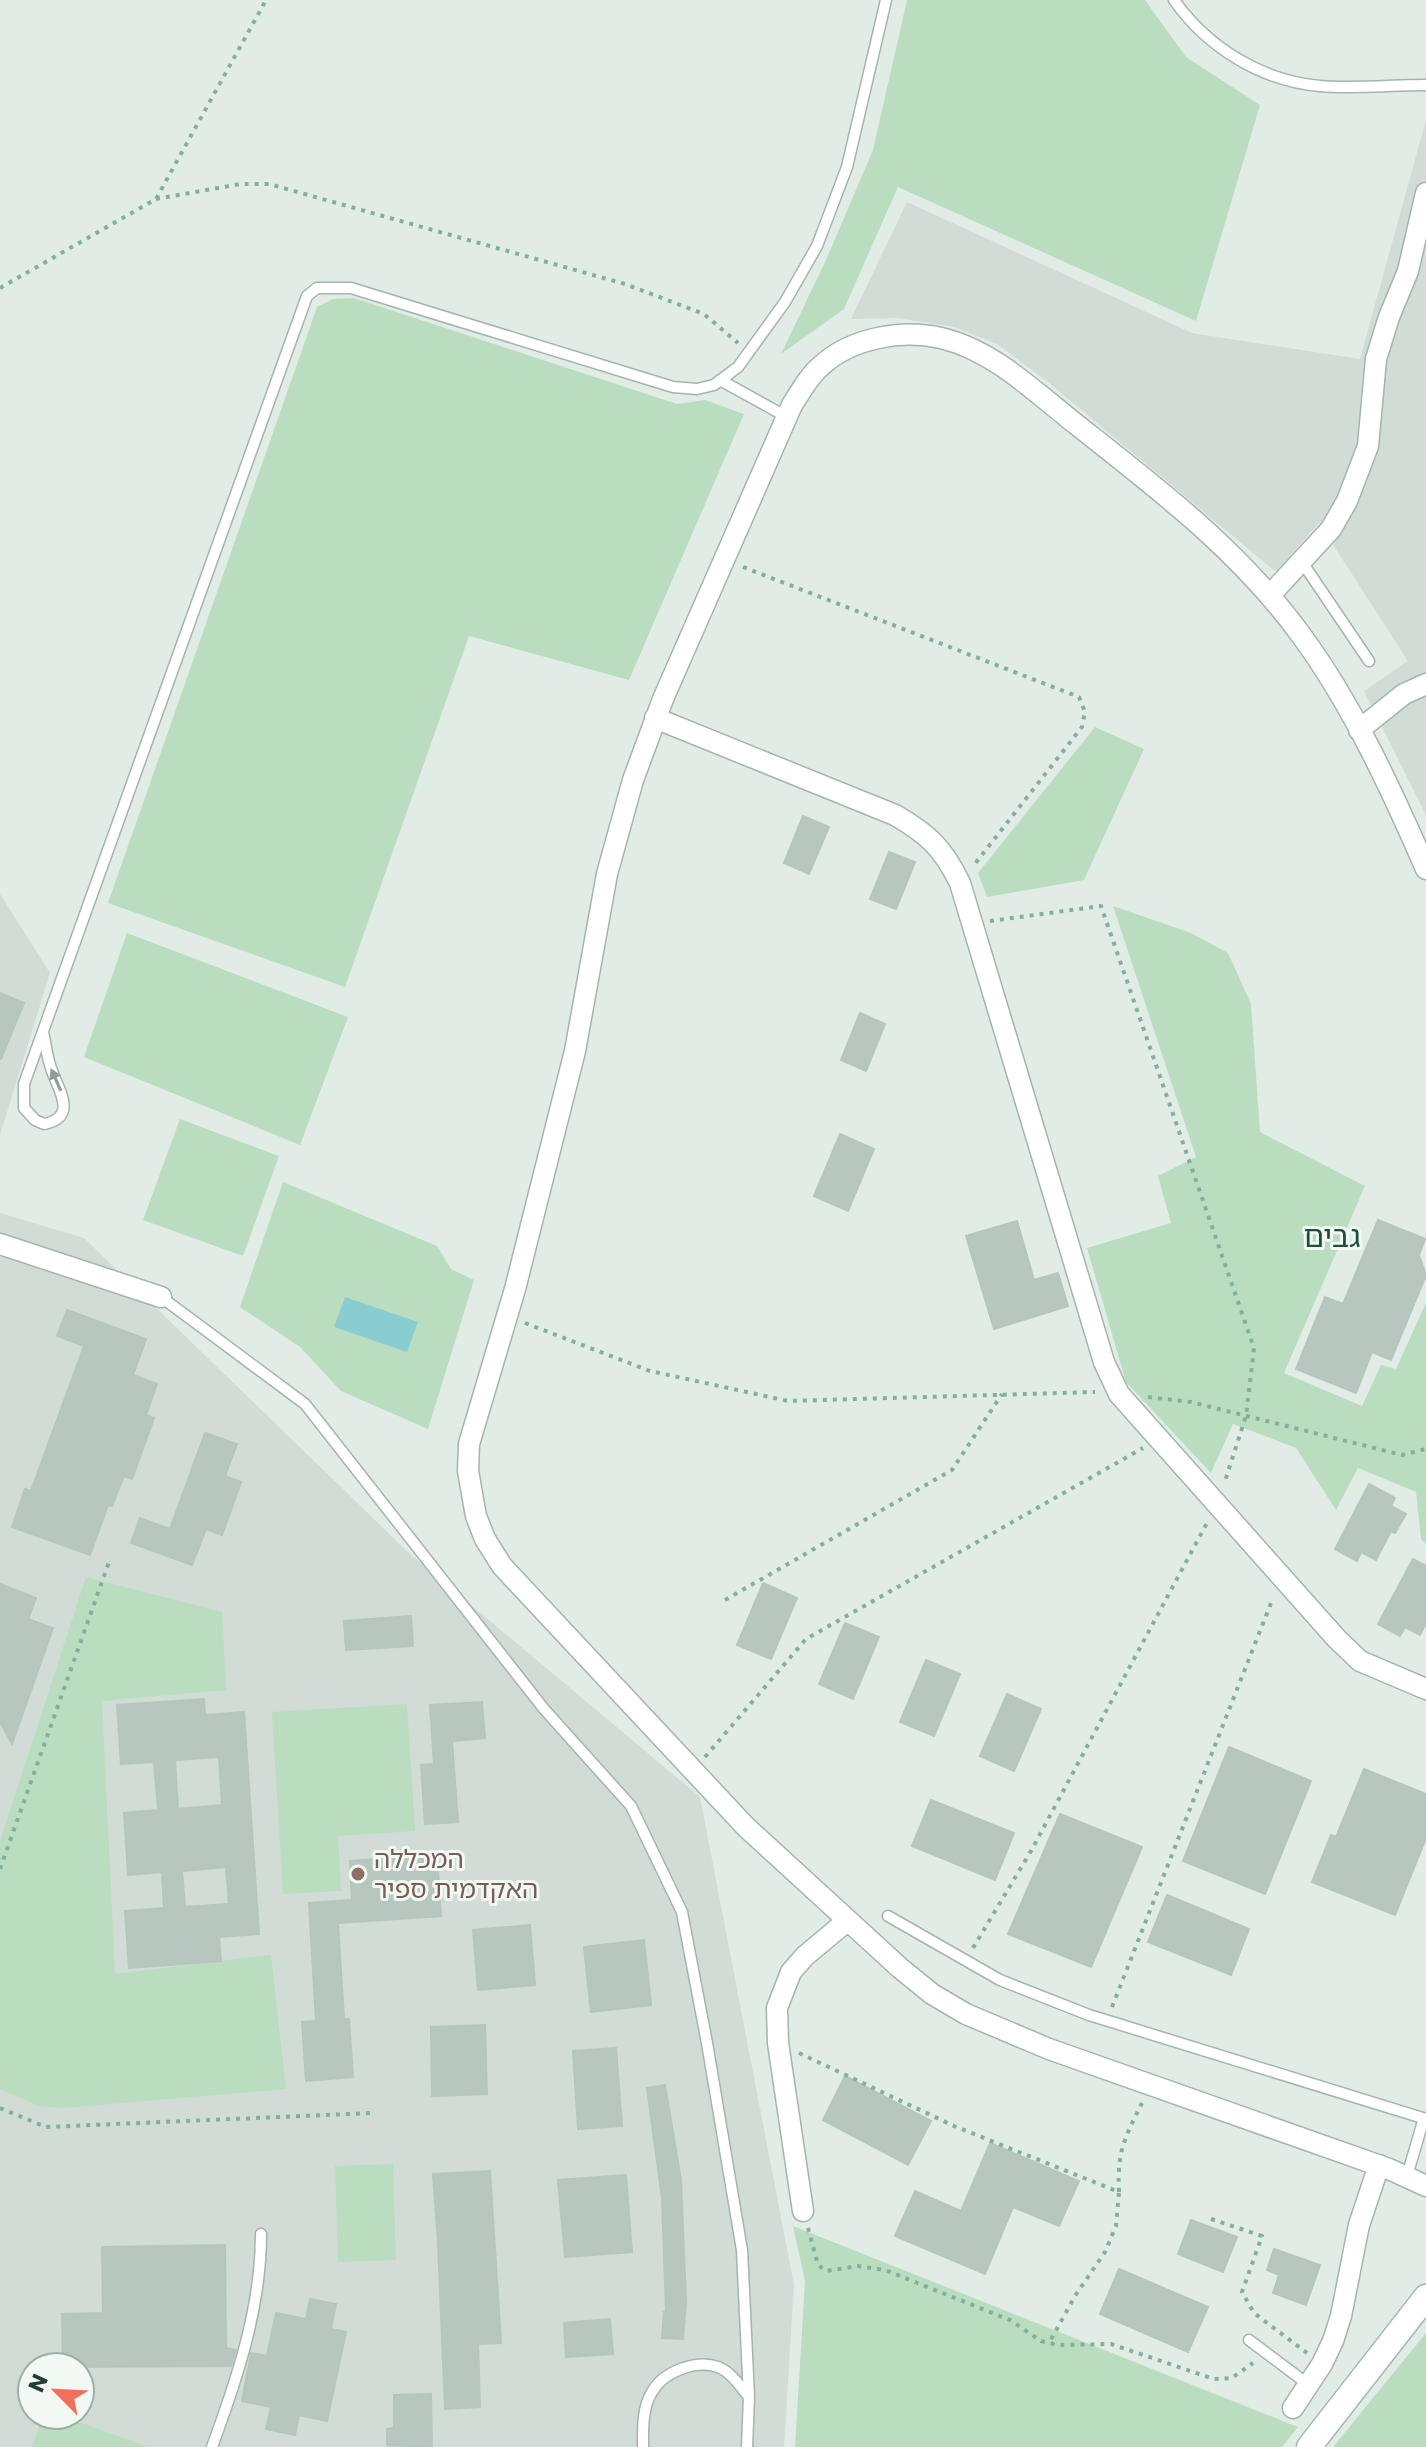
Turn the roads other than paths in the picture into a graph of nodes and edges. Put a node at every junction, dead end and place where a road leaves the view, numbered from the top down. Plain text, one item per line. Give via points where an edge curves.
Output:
1 (886, 0) edge
2 (1174, 0) edge
3 (1426, 85) edge
4 (1426, 193) edge
5 (720, 380) junction
6 (787, 417) junction
7 (1302, 562) junction
8 (1271, 594) junction
9 (1369, 661) dead end
10 (1426, 684) edge
11 (655, 718) junction
12 (1359, 730) junction
13 (1426, 869) edge
14 (43, 1032) junction
15 (0, 1244) edge
16 (161, 1297) joint
17 (1426, 1689) edge
18 (888, 1916) dead end
19 (847, 1921) junction
20 (1425, 2118) edge
21 (1379, 2165) junction
22 (1407, 2176) junction
23 (1426, 2186) edge
24 (803, 2211) road end
25 (261, 2234) dead end
26 (1426, 2297) edge
27 (1249, 2340) dead end
28 (1309, 2385) junction
29 (749, 2397) junction
30 (1293, 2408) dead end
31 (212, 2447) edge
32 (643, 2447) edge
33 (747, 2447) edge
34 (1309, 2447) edge

1 - 5 lane via 847,167 829,220 785,302 738,367
2 - 3 lane via 1234,58 1266,73 1321,87
4 - 7 street via 1408,271 1376,359 1368,446 1347,501
5 - 6 lane
5 - 14 lane via 697,389 673,387 351,288 317,288 307,296
6 - 8 street via 822,365 847,349 879,337 908,334 964,345 1007,370 1193,517
6 - 11 street
7 - 8 street
7 - 9 lane
8 - 12 street
10 - 12 street via 1404,694
11 - 17 street via 895,815 924,832 947,856 960,883 1104,1362 1119,1394 1360,1661
11 - 19 street via 607,874 575,1051 469,1444 468,1471 476,1516 502,1566 746,1827
12 - 13 street
14 -> 14 lane via 22,1098 24,1108 44,1124 59,1118 64,1097
15 - 16 street
16 - 29 lane via 305,1404 544,1709 631,1806 682,1912 742,2250
18 - 20 lane via 1036,1996
19 - 21 street via 932,1994 966,2014 1049,2049
19 - 24 street via 791,1972 777,2008
20 - 22 lane
21 - 22 street
21 - 28 street via 1359,2225 1341,2316
22 - 23 street
25 - 31 lane via 261,2271 239,2375
26 - 34 main road
27 - 28 lane
28 - 30 street
29 - 32 lane via 731,2375 715,2366 668,2374 651,2392
29 - 33 lane

